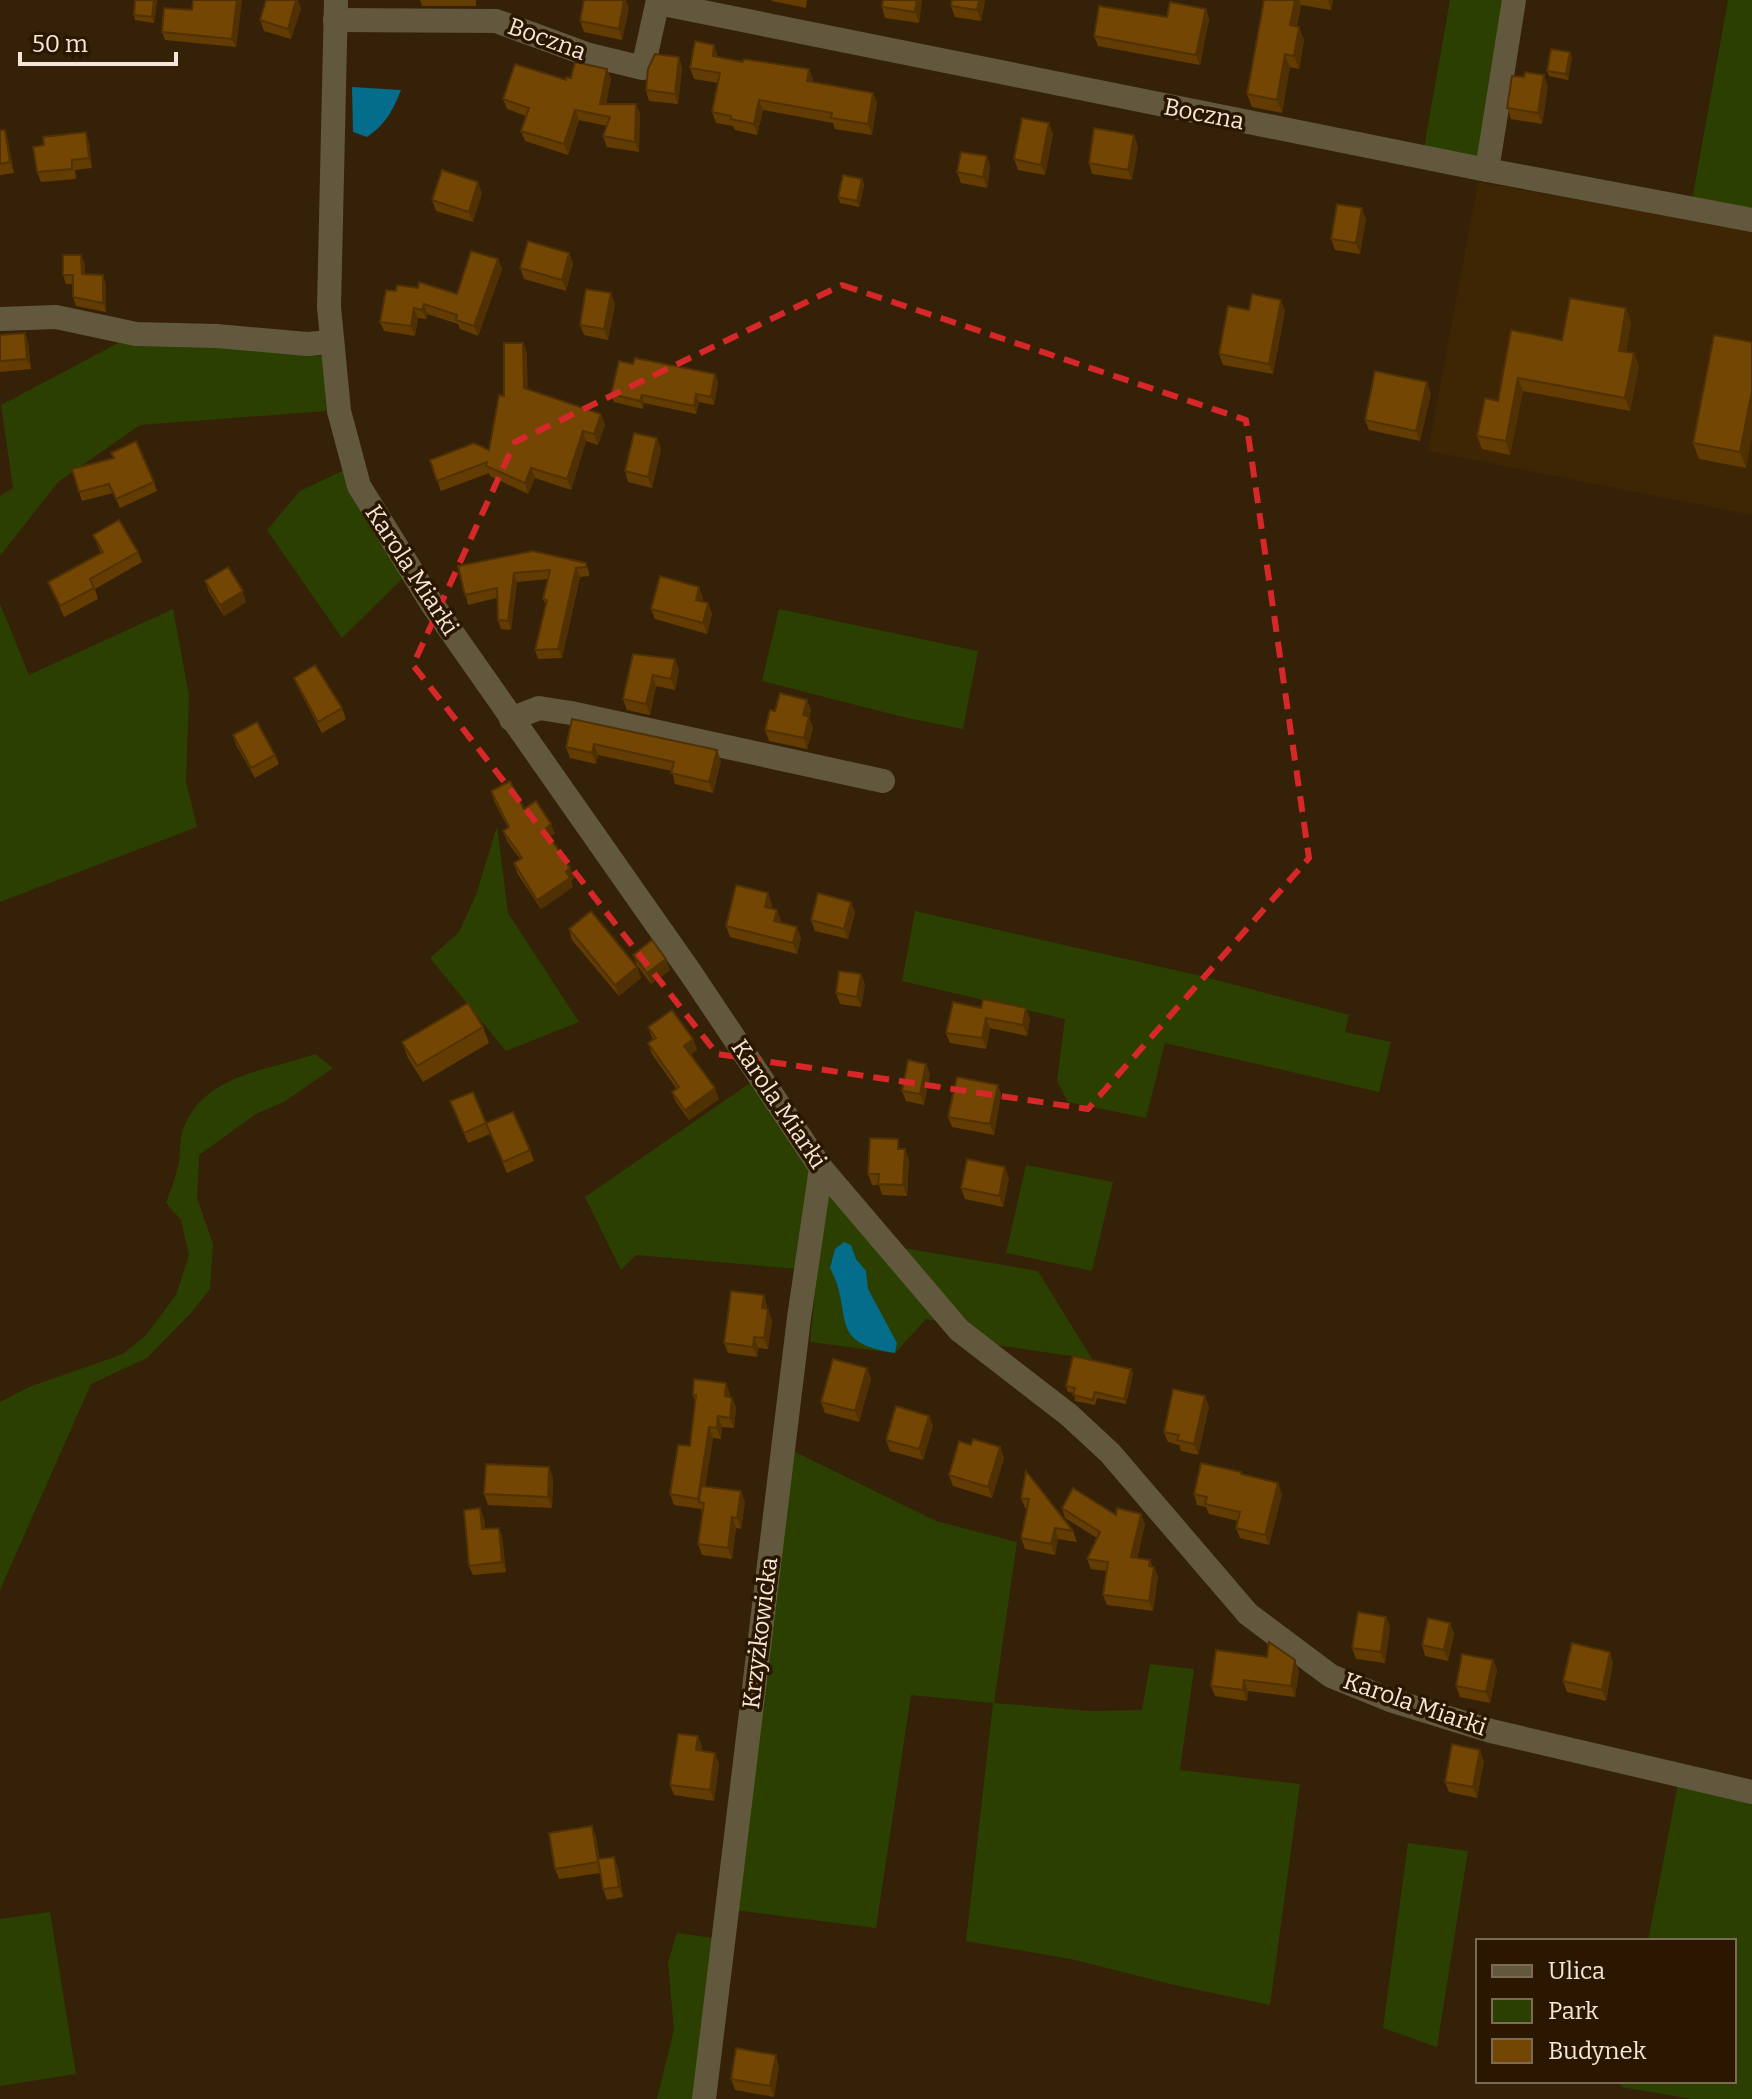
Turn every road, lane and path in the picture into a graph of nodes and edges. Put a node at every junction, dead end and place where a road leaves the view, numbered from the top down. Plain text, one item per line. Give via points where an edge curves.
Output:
1 (1514, 0) edge
2 (658, 2) edge
3 (336, 10) edge
4 (1487, 170) junction
5 (1752, 220) edge
6 (0, 319) edge
7 (332, 342) junction
8 (511, 719) junction
9 (883, 781) dead end
10 (821, 1168) junction
11 (1752, 1792) edge
12 (704, 2099) edge

1 - 4 street
2 - 3 street, Boczna via 643,68 589,55 496,21
2 - 4 street, Boczna
3 - 7 street, Karola Miarki
4 - 5 street, Boczna
6 - 7 street via 56,317 136,334
7 - 8 street, Karola Miarki via 339,411 359,486
8 - 9 street via 539,708 571,713
8 - 10 street, Karola Miarki
10 - 11 street, Karola Miarki via 959,1330 1110,1453 1248,1614 1331,1676 1491,1731
10 - 12 street, Krzyżkowicka

